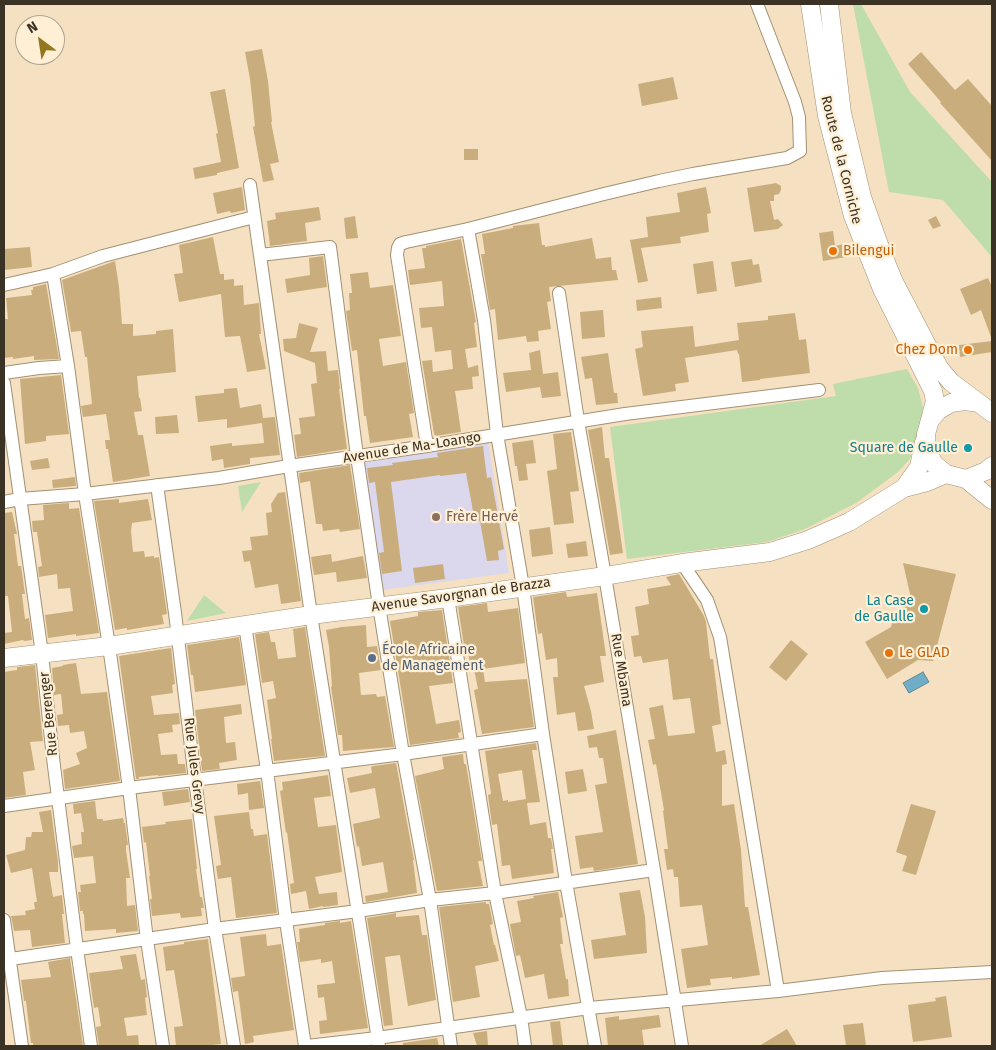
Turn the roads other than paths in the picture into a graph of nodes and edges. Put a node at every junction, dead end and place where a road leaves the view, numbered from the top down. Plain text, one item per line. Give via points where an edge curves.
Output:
1 (757, 4) edge
2 (810, 4) edge
3 (829, 4) edge
4 (834, 115) junction
5 (250, 185) dead end
6 (254, 217) junction
7 (468, 229) junction
8 (260, 255) junction
9 (53, 274) junction
10 (4, 285) edge
11 (559, 293) dead end
12 (68, 366) junction
13 (4, 373) edge
14 (4, 383) edge
15 (819, 390) dead end
16 (986, 408) edge
17 (578, 421) junction
18 (928, 428) junction
19 (497, 434) junction
20 (427, 446) junction
21 (357, 456) junction
22 (289, 466) junction
23 (992, 466) edge
24 (946, 474) junction
25 (966, 479) junction
26 (157, 485) junction
27 (904, 488) junction
28 (85, 494) junction
29 (20, 499) junction
30 (992, 500) edge
31 (4, 502) edge
32 (682, 563) junction
33 (605, 576) junction
34 (523, 587) junction
35 (448, 598) junction
36 (379, 606) junction
37 (311, 615) junction
38 (245, 625) junction
39 (178, 634) junction
40 (109, 646) junction
41 (42, 654) junction
42 (4, 658) edge
43 (543, 734) junction
44 (472, 744) junction
45 (403, 754) junction
46 (335, 762) junction
47 (266, 770) junction
48 (195, 780) junction
49 (129, 788) junction
50 (59, 799) junction
51 (4, 806) edge
52 (654, 870) junction
53 (566, 882) junction
54 (495, 892) junction
55 (430, 900) junction
56 (358, 911) junction
57 (4, 920) edge
58 (286, 920) junction
59 (215, 930) junction
60 (147, 940) junction
61 (77, 949) junction
62 (7, 960) edge
63 (992, 972) edge
64 (778, 991) junction
65 (675, 1000) junction
66 (589, 1008) junction
67 (521, 1017) junction
68 (448, 1028) junction
69 (378, 1042) edge
70 (22, 1046) edge
71 (91, 1046) edge
72 (163, 1046) edge
73 (234, 1046) edge
74 (306, 1046) edge
75 (451, 1046) edge
76 (525, 1046) edge
77 (595, 1046) edge
78 (682, 1046) edge

1 - 7 street via 795,102 800,151 787,158 659,181
2 - 4 main road, Route de la Corniche
3 - 4 main road, Route de la Corniche
4 - 16 main road, Route de la Corniche via 894,282 940,369 951,382
4 - 18 main road, Route de la Corniche via 853,216 882,289 933,391 936,401
5 - 6 street
6 - 8 street
6 - 9 street via 104,256
7 - 19 street via 484,320
7 - 20 street via 406,242 398,248
8 - 21 street via 330,247
8 - 22 street
9 - 10 street
9 - 12 street
11 - 17 street, Rue Mbama
12 - 13 street
12 - 28 street
14 - 29 street, Rue Berenger
15 - 17 street, Avenue de Ma-Loango
16 - 18 main road, Route de la Corniche via 965,401 951,403 939,410
17 - 19 street, Avenue de Ma-Loango
17 - 33 street, Rue Mbama
18 - 24 main road, Route de la Corniche via 927,450 934,464
18 - 27 main road, Avenue Savorgnan de Brazza via 919,467
19 - 20 street, Avenue de Ma-Loango
19 - 34 street
20 - 21 street, Avenue de Ma-Loango
21 - 22 street, Avenue de Ma-Loango
21 - 36 street
22 - 26 street, Avenue de Ma-Loango
22 - 37 street
23 - 25 main road
24 - 25 main road
24 - 27 main road, Avenue Savorgnan de Brazza
25 - 30 main road
26 - 28 street, Avenue de Ma-Loango
26 - 39 street, Rue Jules Grevy
27 - 32 main road, Avenue Savorgnan de Brazza via 849,522 808,540 770,552
28 - 29 street, Avenue de Ma-Loango
28 - 40 street
29 - 31 street, Avenue de Ma-Loango
29 - 41 street, Rue Berenger
32 - 33 main road, Avenue Savorgnan de Brazza
32 - 64 street via 707,600 720,638
33 - 34 main road, Avenue Savorgnan de Brazza
33 - 52 street, Rue Mbama
34 - 35 main road, Avenue Savorgnan de Brazza
34 - 43 street
35 - 36 main road, Avenue Savorgnan de Brazza
35 - 44 street
36 - 37 main road, Avenue Savorgnan de Brazza
36 - 45 street
37 - 38 main road, Avenue Savorgnan de Brazza
37 - 46 street
38 - 39 main road, Avenue Savorgnan de Brazza
38 - 47 street
39 - 40 main road, Avenue Savorgnan de Brazza
39 - 48 street, Rue Jules Grevy
40 - 41 main road, Avenue Savorgnan de Brazza
40 - 49 street
41 - 42 main road, Avenue Savorgnan de Brazza
41 - 50 street, Rue Berenger
43 - 44 street
43 - 53 street
44 - 45 street
44 - 54 street
45 - 46 street
45 - 55 street
46 - 47 street
46 - 56 street
47 - 48 street
47 - 58 street
48 - 49 street
48 - 59 street, Rue Jules Grevy
49 - 50 street
49 - 60 street
50 - 51 street
50 - 61 street, Rue Berenger
52 - 53 street
52 - 65 street, Rue Mbama
53 - 54 street
53 - 66 street
54 - 55 street
54 - 67 street
55 - 56 street
55 - 68 street
56 - 58 street
56 - 69 street
57 - 62 street
58 - 59 street
58 - 74 street
59 - 60 street
59 - 73 street, Rue Jules Grevy
60 - 61 street
60 - 72 street
61 - 62 street
61 - 71 street, Rue Berenger
62 - 70 street
63 - 64 street via 882,978
64 - 65 street
65 - 66 street
65 - 78 street, Rue Mbama
66 - 67 street
66 - 77 street
67 - 68 street
67 - 76 street
68 - 69 street
68 - 75 street
69 - 74 street

